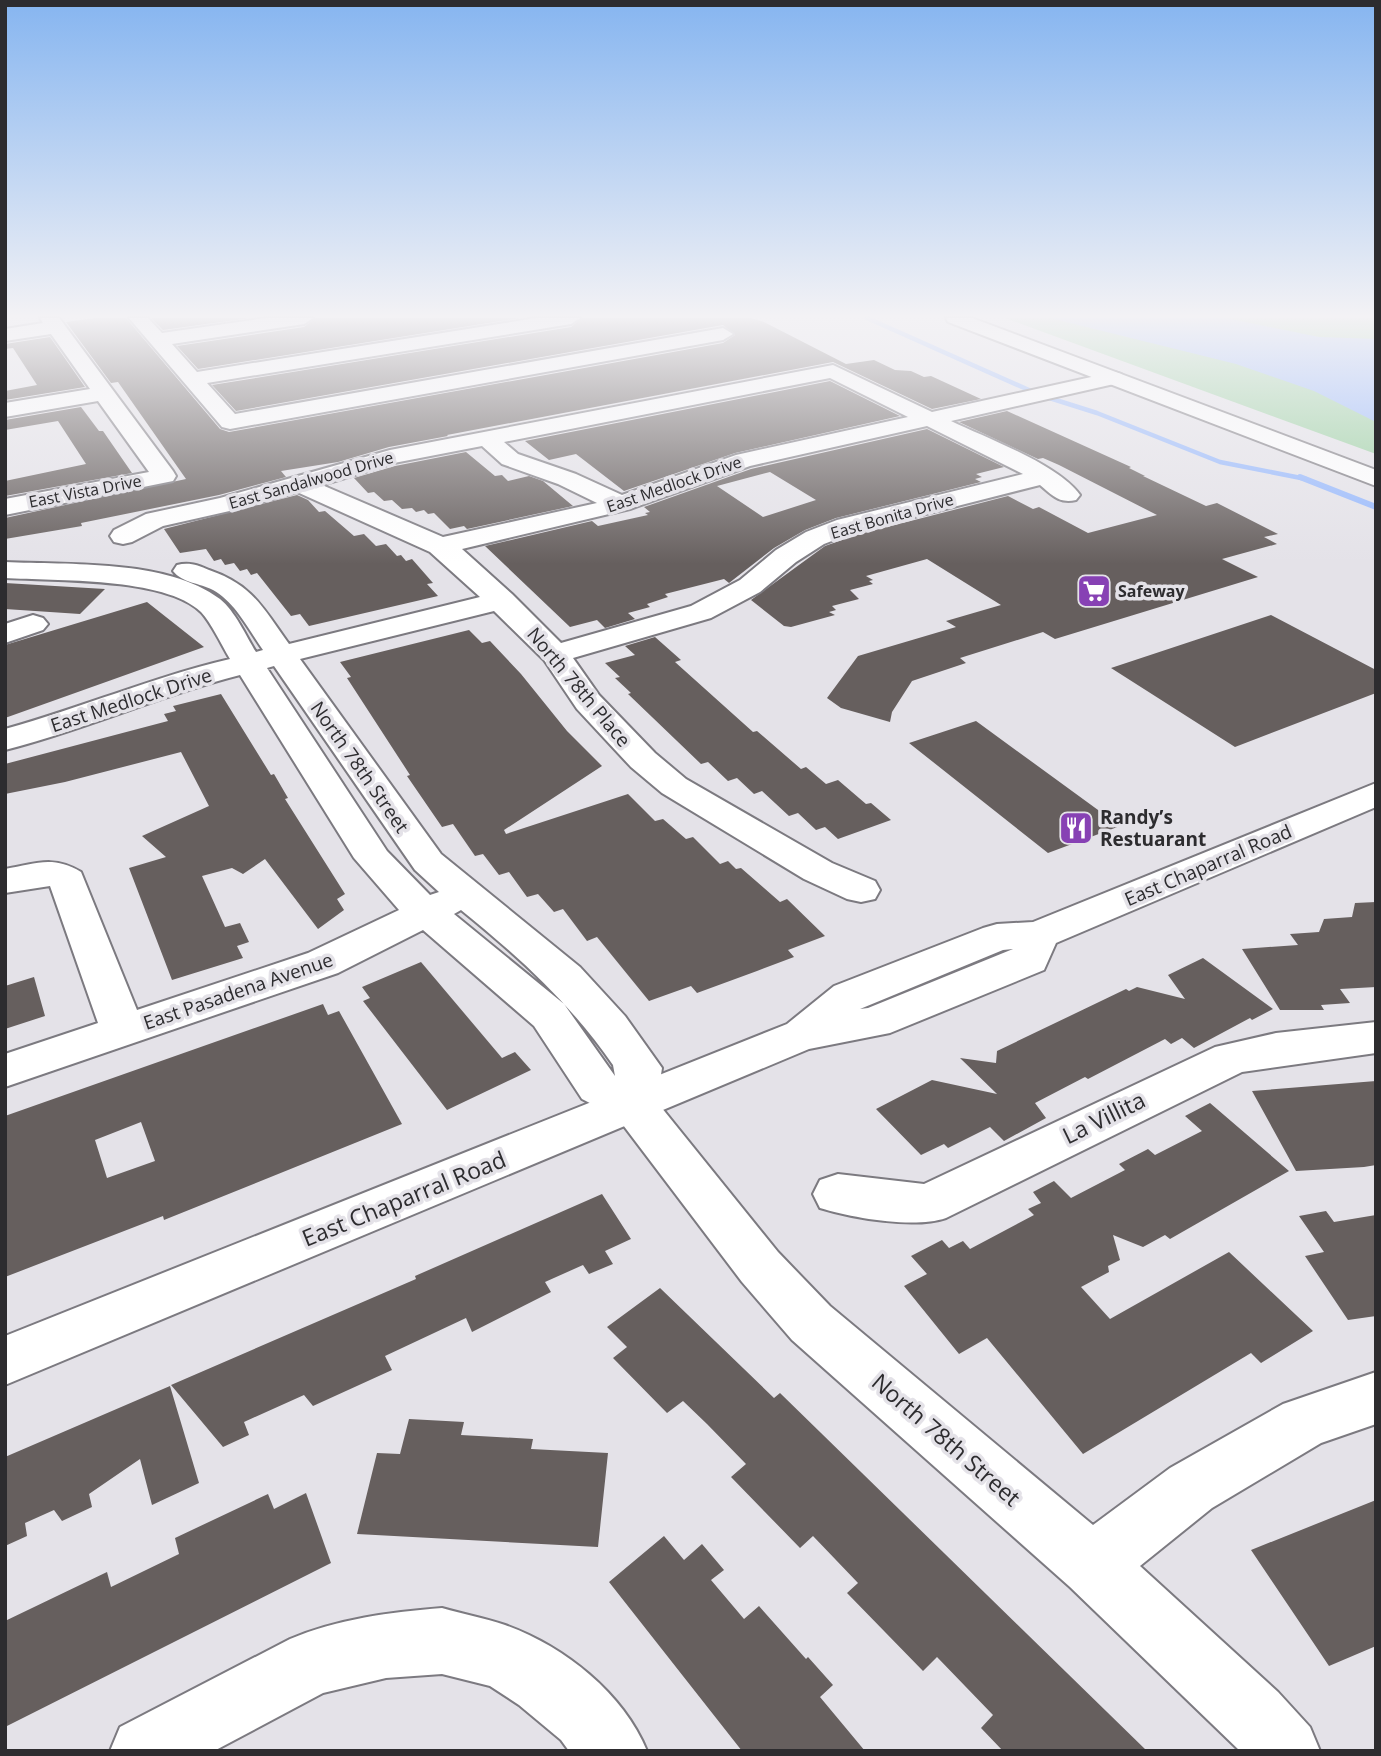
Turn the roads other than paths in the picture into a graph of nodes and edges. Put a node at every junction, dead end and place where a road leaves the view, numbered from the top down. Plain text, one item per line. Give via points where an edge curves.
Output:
1 (64, 400) edge
2 (109, 400) edge
3 (209, 400) edge
4 (350, 400) edge
5 (684, 400) edge
6 (893, 400) edge
7 (1017, 400) edge
8 (1175, 400) edge
9 (1196, 400) edge
10 (5, 410) edge
11 (932, 419) junction
12 (486, 438) junction
13 (1374, 472) edge
14 (1045, 475) junction
15 (300, 484) junction
16 (1067, 495) dead end
17 (621, 503) junction
18 (5, 507) edge
19 (123, 536) dead end
20 (440, 546) junction
21 (5, 554) edge
22 (5, 570) edge
23 (502, 600) junction
24 (555, 654) junction
25 (265, 660) junction
26 (5, 740) edge
27 (1376, 794) edge
28 (5, 881) edge
29 (861, 890) dead end
30 (445, 903) junction
31 (123, 1031) junction
32 (1376, 1037) edge
33 (5, 1071) edge
34 (633, 1105) junction
35 (838, 1194) dead end
36 (5, 1361) edge
37 (1376, 1398) edge
38 (1092, 1565) junction
39 (144, 1751) edge
40 (613, 1751) edge
41 (1286, 1751) edge

1 - 10 street
2 - 18 street, East Vista Drive via 164,476
3 - 4 street via 230,422
5 - 12 street, East Sandalwood Drive
6 - 11 street, East Sandalwood Drive
7 - 11 street, East Medlock Drive
8 - 13 street
9 - 13 street
11 - 14 street
11 - 17 street, East Medlock Drive via 717,467
12 - 15 street, East Sandalwood Drive via 359,464
12 - 17 street via 510,459
14 - 16 street
14 - 24 street, East Bonita Drive via 846,526 815,538 750,586 701,612
15 - 19 street, East Sandalwood Drive via 155,520
15 - 20 street, North 78th Place
17 - 20 street, East Medlock Drive
20 - 23 street, North 78th Place
21 - 25 street, North 78th Street via 126,561 194,572 242,598
22 - 25 street, North 78th Street via 142,580 186,590 212,607
23 - 24 street, North 78th Place
23 - 25 street, East Medlock Drive
24 - 29 street, North 78th Place via 588,702 674,786 818,871
25 - 26 street, East Medlock Drive via 156,688
25 - 30 street, North 78th Street via 373,858 407,896
27 - 34 street, East Chaparral Road via 1040,935 1030,960 875,1023 801,1035
28 - 31 street via 54,872 67,880
30 - 31 street, East Pasadena Avenue via 323,963
30 - 34 street, North 78th Street via 498,970 549,1016 598,1087
31 - 33 street, East Pasadena Avenue
32 - 35 street, La Villita via 1231,1058 928,1204
34 - 36 street, East Chaparral Road
34 - 38 street, North 78th Street via 753,1259 811,1323
37 - 38 street via 1303,1423 1202,1482
38 - 41 street, North 78th Street
39 - 40 street via 313,1662 386,1644 442,1641 503,1657 543,1681 585,1716

